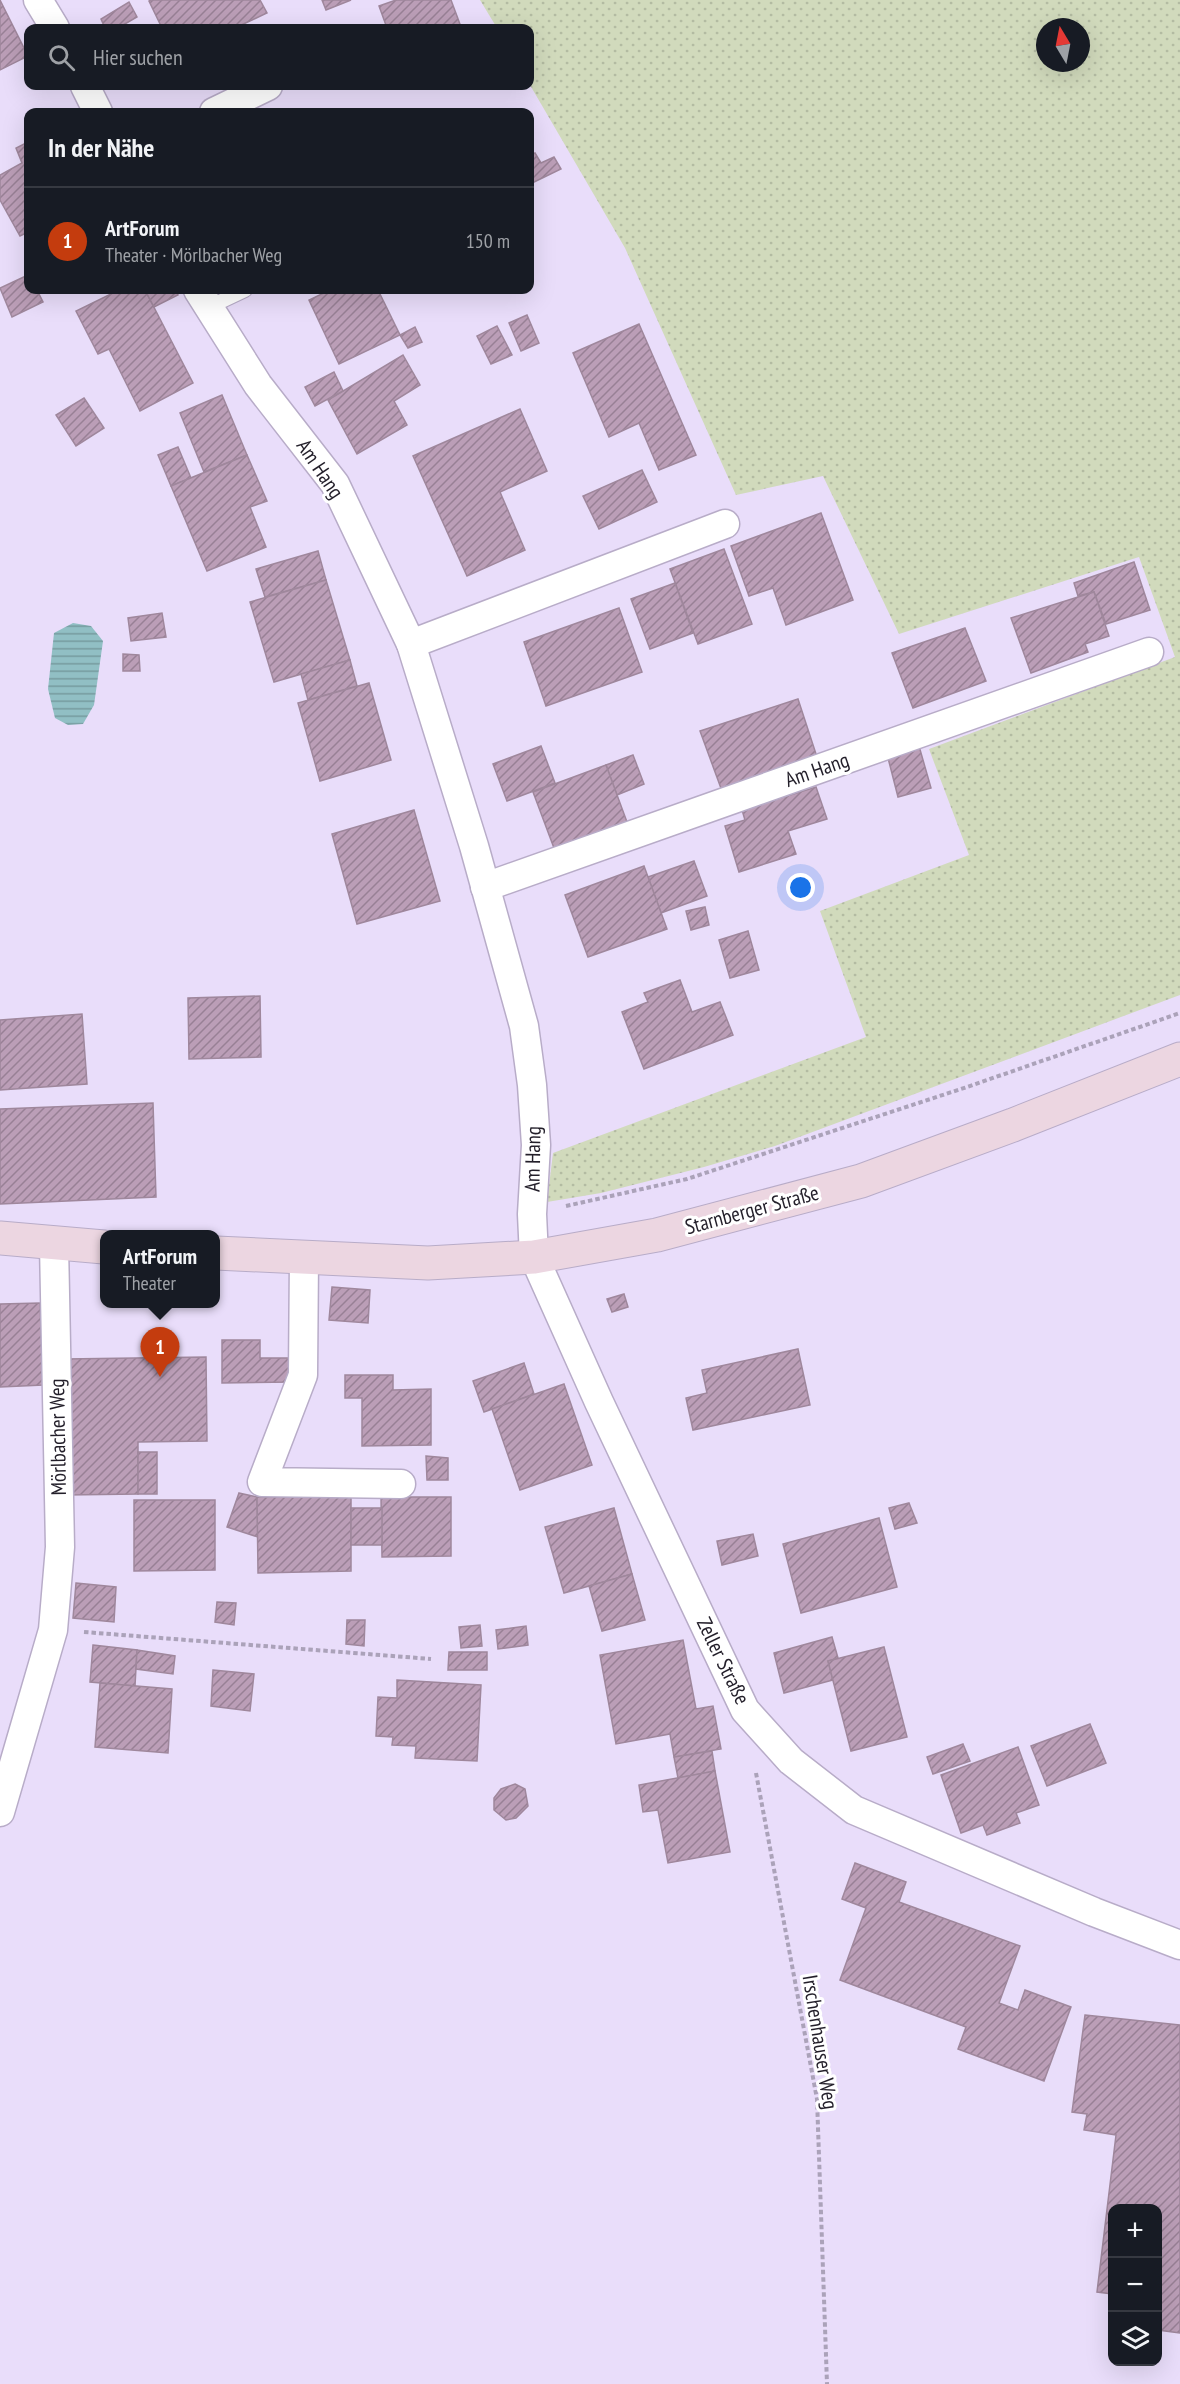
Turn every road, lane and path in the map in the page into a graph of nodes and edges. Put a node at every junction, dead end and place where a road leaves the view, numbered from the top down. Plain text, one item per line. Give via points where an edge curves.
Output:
1 (38, 0) edge
2 (53, 24) edge
3 (86, 90) edge
4 (260, 90) edge
5 (96, 108) edge
6 (222, 108) edge
7 (224, 294) edge
8 (203, 298) edge
9 (725, 524) dead end
10 (411, 644) junction
11 (1149, 652) dead end
12 (485, 887) junction
13 (1180, 1013) edge
14 (1180, 1059) edge
15 (532, 1214) junction
16 (0, 1238) edge
17 (54, 1244) junction
18 (100, 1247) edge
19 (220, 1253) edge
20 (534, 1257) junction
21 (304, 1258) junction
22 (401, 1484) dead end
23 (53, 1630) junction
24 (431, 1659) dead end
25 (755, 1768) dead end
26 (0, 1812) edge
27 (1180, 1945) edge
28 (827, 2384) edge

1 - 2 street
3 - 5 street
4 - 6 street
7 - 8 lane, Am Hang
8 - 10 street, Am Hang via 258,385 335,484
9 - 10 street
10 - 12 street, Am Hang
11 - 12 street, Am Hang
12 - 15 street, Am Hang via 524,1026 531,1073 536,1145
13 - 15 path via 687,1179
14 - 20 main road, Starnberger Straße via 861,1180 657,1236
15 - 20 street, Am Hang
16 - 17 main road
17 - 18 main road
17 - 23 street, Mörlbacher Weg via 60,1547
19 - 21 main road, Starnberger Straße
20 - 21 main road, Starnberger Straße via 428,1263
20 - 27 street, Zeller Straße via 746,1710 791,1761 855,1810 1083,1908
21 - 22 street via 303,1374 262,1482
23 - 24 path
23 - 26 street, Mörlbacher Weg
25 - 28 path, Irschenhauser Weg via 817,2099

